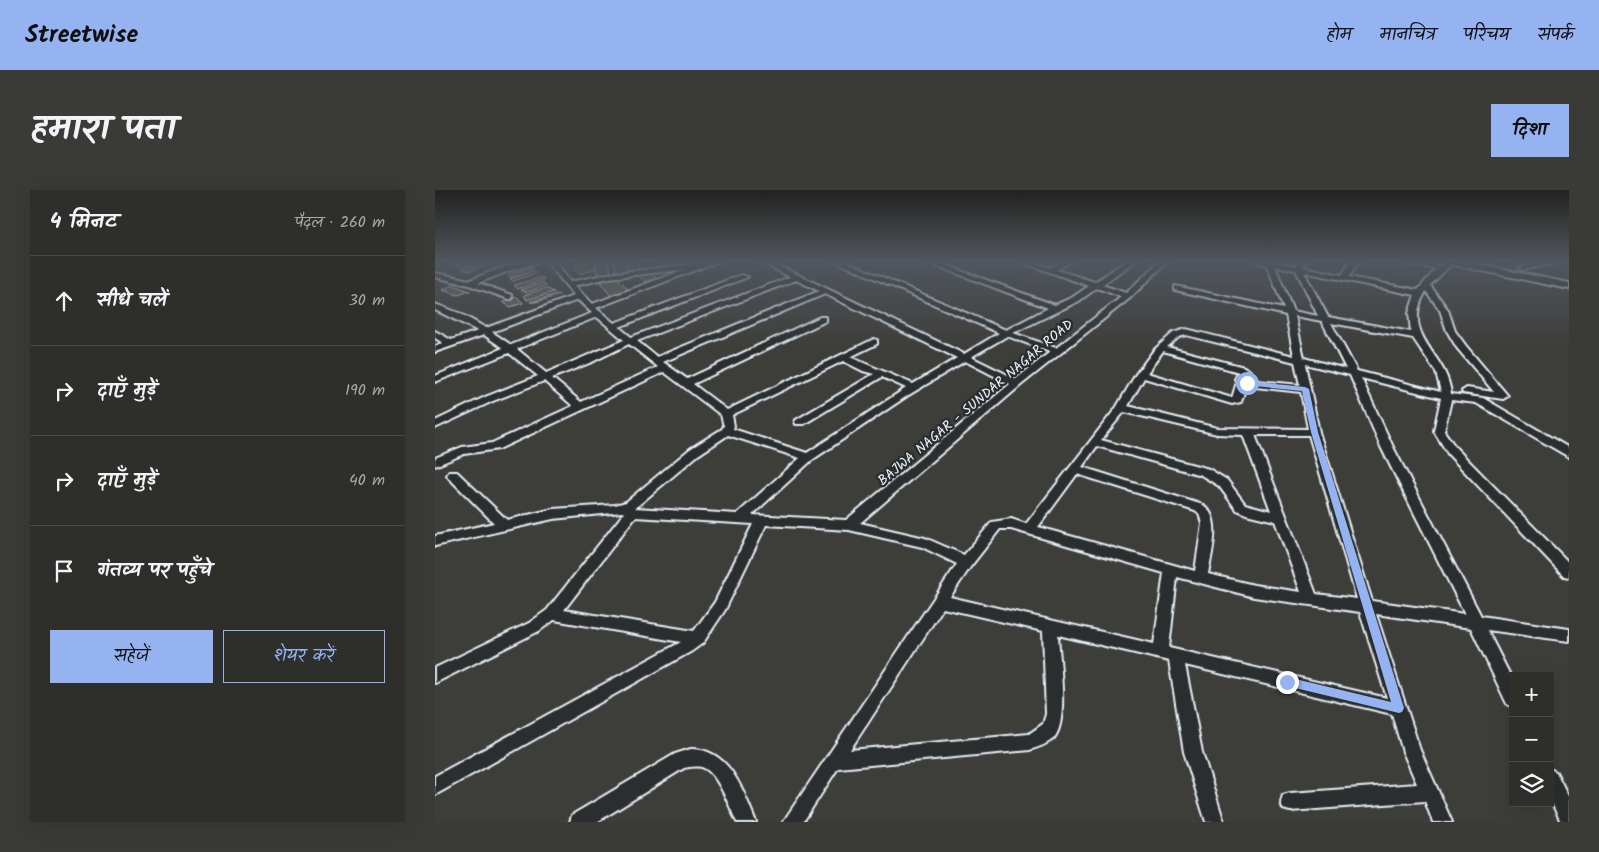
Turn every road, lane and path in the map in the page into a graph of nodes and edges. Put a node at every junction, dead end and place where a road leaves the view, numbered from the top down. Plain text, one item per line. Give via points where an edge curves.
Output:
1 (491, 290) edge
2 (574, 290) edge
3 (641, 290) edge
4 (708, 290) edge
5 (761, 290) edge
6 (908, 290) edge
7 (1007, 290) edge
8 (1088, 290) edge
9 (1111, 290) edge
10 (1133, 290) edge
11 (1189, 290) edge
12 (1281, 290) edge
13 (1312, 290) edge
14 (1422, 290) edge
15 (1424, 290) edge
16 (826, 291) joint
17 (1127, 296) junction
18 (509, 297) dead end
19 (580, 297) junction
20 (435, 306) edge
21 (1057, 309) junction
22 (593, 310) junction
23 (1291, 313) junction
24 (823, 319) dead end
25 (1325, 320) junction
26 (613, 326) junction
27 (483, 330) junction
28 (1007, 333) junction
29 (435, 334) edge
30 (1416, 336) junction
31 (629, 341) junction
32 (450, 342) junction
33 (874, 342) dead end
34 (1162, 348) junction
35 (435, 349) edge
36 (508, 349) junction
37 (1056, 351) junction
38 (842, 357) junction
39 (964, 358) junction
40 (1300, 360) junction
41 (660, 364) junction
42 (1353, 372) junction
43 (882, 373) junction
44 (1141, 374) junction
45 (437, 376) edge
46 (543, 376) junction
47 (1242, 382) junction
48 (687, 383) junction
49 (1017, 383) junction
50 (913, 388) junction
51 (1305, 389) junction
52 (1446, 396) junction
53 (581, 407) junction
54 (1121, 408) junction
55 (726, 414) junction
56 (800, 422) dead end
57 (435, 425) edge
58 (727, 431) junction
59 (1248, 432) junction
60 (1315, 432) junction
61 (1095, 442) junction
62 (1569, 453) edge
63 (808, 457) junction
64 (435, 462) edge
65 (1075, 469) junction
66 (453, 475) dead end
67 (628, 510) junction
68 (1280, 518) junction
69 (739, 520) junction
70 (761, 522) junction
71 (504, 525) junction
72 (849, 525) junction
73 (1029, 528) junction
74 (435, 541) edge
75 (966, 562) junction
76 (1171, 570) junction
77 (1569, 572) edge
78 (1201, 578) junction
79 (1311, 600) junction
80 (940, 601) junction
81 (1366, 607) junction
82 (552, 614) junction
83 (1476, 622) junction
84 (1050, 626) junction
85 (1569, 635) edge
86 (698, 638) junction
87 (1169, 655) junction
88 (435, 676) edge
89 (1509, 691) edge
90 (1399, 708) junction
91 (834, 760) junction
92 (435, 786) edge
93 (1554, 786) edge
94 (1428, 792) junction
95 (1290, 802) dead end
96 (1569, 818) edge
97 (1212, 821) edge
98 (579, 822) edge
99 (747, 822) edge
100 (793, 822) edge
101 (1443, 822) edge

1 - 18 street
2 - 19 street
3 - 22 street
4 - 26 street
5 - 31 street
6 - 28 street
7 - 21 street
8 - 21 street
9 - 17 street
10 - 17 street, BAJWA NAGAR - SUNDAR NAGAR ROAD
11 - 23 street
12 - 23 street
13 - 25 street
14 - 30 street via 1413,307
15 - 52 street via 1444,310 1456,340 1503,396 1460,390
16 - 39 street
16 - 41 street
17 - 37 street, BAJWA NAGAR - SUNDAR NAGAR ROAD
19 - 22 street
19 - 27 street
20 - 27 street
21 - 28 street
22 - 26 street
22 - 36 street
23 - 25 street
23 - 40 street
24 - 48 street
25 - 30 street
25 - 42 street
26 - 31 street
27 - 32 street
27 - 36 street
28 - 37 street
28 - 39 street
29 - 32 street
30 - 52 street via 1438,366
31 - 41 street
31 - 46 street via 589,360
32 - 35 street
33 - 38 street
34 - 40 street via 1177,334 1186,332
34 - 44 street
34 - 47 street via 1241,369 1245,373
36 - 45 street
36 - 46 street
37 - 49 street, BAJWA NAGAR - SUNDAR NAGAR ROAD
38 - 43 street
38 - 55 street
39 - 49 street
39 - 50 street
40 - 42 street
40 - 51 street
41 - 48 street
41 - 53 street
42 - 52 street
42 - 83 street via 1387,447
43 - 50 street
43 - 56 street
44 - 47 street via 1232,401 1237,400
44 - 54 street
46 - 53 street
46 - 57 street
47 - 51 street
48 - 55 street
49 - 72 street, BAJWA NAGAR - SUNDAR NAGAR ROAD
50 - 63 street
51 - 60 street
52 - 62 street via 1479,400
52 - 77 street via 1447,407 1439,431 1443,440
53 - 64 street via 495,446 462,451
54 - 59 street via 1202,429
54 - 61 street
55 - 58 street via 730,423
58 - 63 street
58 - 67 street via 694,452
59 - 60 street
59 - 68 street
60 - 81 street
61 - 65 street
61 - 68 street via 1205,472 1223,483 1246,510
63 - 69 street
65 - 73 street
65 - 78 street via 1205,512 1208,523
66 - 71 street
67 - 69 street
67 - 71 street via 553,514
67 - 82 street
68 - 79 street
69 - 70 street
70 - 72 street
70 - 86 street via 714,617
71 - 74 street
72 - 75 street via 925,543
73 - 75 street via 997,525
73 - 76 street
75 - 80 street
76 - 78 street
76 - 87 street
78 - 79 street
79 - 81 street
80 - 84 street
80 - 91 street
81 - 83 street
81 - 90 street
82 - 86 street
82 - 88 street via 534,627
83 - 85 street
83 - 89 street
84 - 87 street
84 - 91 street via 1054,714 1052,728 1044,736 1030,742
86 - 92 street
87 - 90 street
87 - 97 street
90 - 94 street
91 - 100 street
93 - 96 street
94 - 95 street
94 - 101 street
98 - 99 street via 681,760 695,757 710,760 720,768

